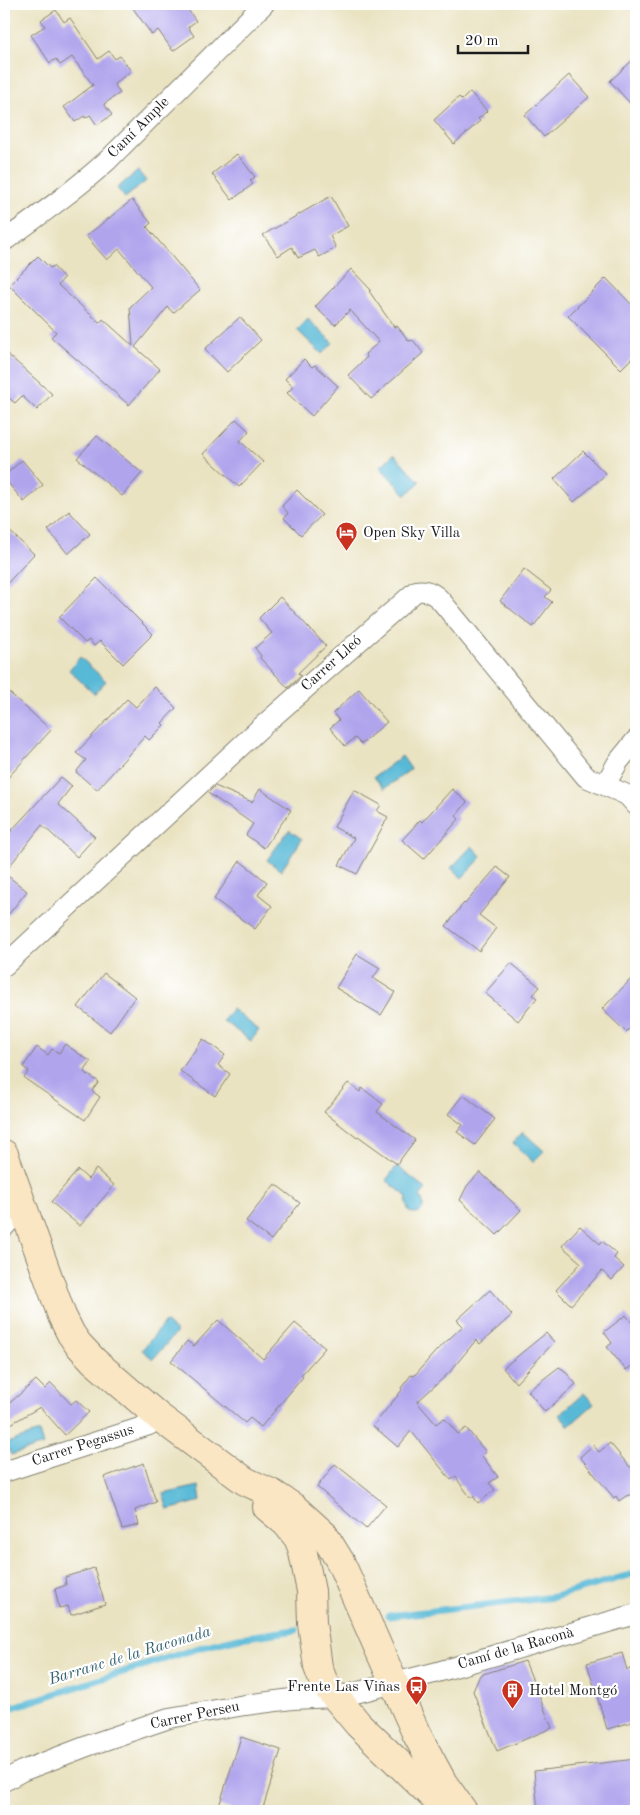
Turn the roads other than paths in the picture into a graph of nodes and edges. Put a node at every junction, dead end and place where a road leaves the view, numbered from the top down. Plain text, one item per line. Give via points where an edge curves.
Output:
1 (264, 4) edge
2 (4, 241) edge
3 (636, 740) edge
4 (605, 785) junction
5 (636, 805) edge
6 (4, 966) edge
7 (4, 1154) edge
8 (22, 1204) junction
9 (4, 1227) edge
10 (159, 1417) junction
11 (4, 1472) edge
12 (245, 1481) junction
13 (636, 1614) edge
14 (395, 1682) junction
15 (335, 1697) junction
16 (4, 1780) edge
17 (457, 1810) edge

1 - 2 street, Camí Ample via 96,171
3 - 4 street
4 - 5 street, Carrer Lleó via 627,795
4 - 6 street, Carrer Lleó via 586,777 442,602 429,592 416,591 258,730
7 - 8 street
8 - 9 street
8 - 10 street via 70,1334 94,1361
10 - 11 street, Carrer Pegassus via 149,1425
10 - 12 street
12 - 14 street via 293,1508 324,1535 340,1561
12 - 15 street via 298,1538 311,1590 318,1667 324,1683
13 - 14 street, Camí de la Raconà
14 - 15 street, Carrer Perseu
14 - 17 street via 416,1733
15 - 16 street, Carrer Perseu via 292,1699 169,1718 90,1745
15 - 17 street via 358,1724

